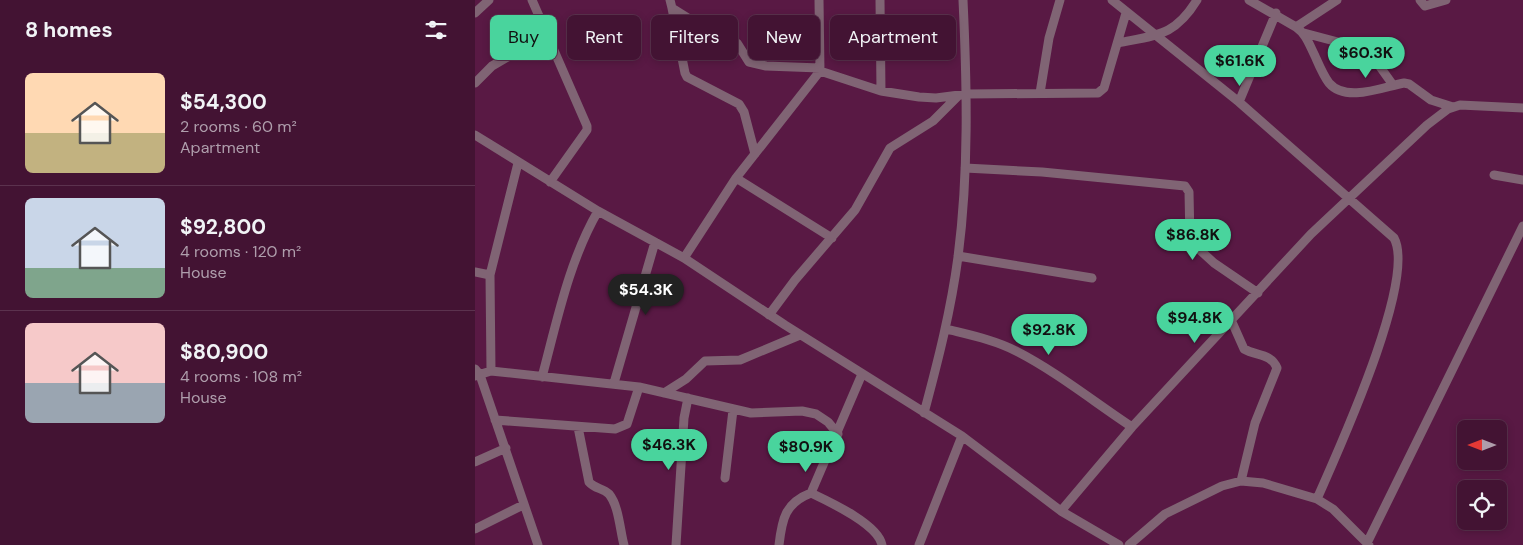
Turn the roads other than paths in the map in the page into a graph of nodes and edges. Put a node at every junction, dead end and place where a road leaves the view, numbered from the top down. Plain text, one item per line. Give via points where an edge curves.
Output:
1 (489, 0) edge
2 (532, 0) edge
3 (819, 0) edge
4 (880, 0) edge
5 (963, 0) edge
6 (1061, 0) edge
7 (1111, 0) edge
8 (1197, 0) edge
9 (1249, 0) edge
10 (1337, 0) edge
11 (1420, 0) edge
12 (1446, 0) edge
13 (1326, 3) edge
14 (671, 4) edge
15 (475, 12) edge
16 (1126, 13) junction
17 (1276, 14) junction
18 (539, 15) edge
19 (1296, 27) junction
20 (1304, 33) junction
21 (1157, 35) junction
22 (1118, 43) junction
23 (557, 56) edge
24 (502, 60) edge
25 (820, 70) junction
26 (475, 84) edge
27 (1393, 85) junction
28 (881, 91) junction
29 (1040, 93) junction
30 (963, 95) junction
31 (1239, 102) junction
32 (1453, 107) junction
33 (1523, 108) edge
34 (475, 135) edge
35 (755, 154) junction
36 (518, 163) junction
37 (965, 168) junction
38 (1494, 175) dead end
39 (736, 178) junction
40 (1523, 180) edge
41 (550, 182) junction
42 (1350, 197) junction
43 (598, 211) junction
44 (1523, 226) edge
45 (831, 238) junction
46 (655, 242) junction
47 (958, 256) junction
48 (684, 258) junction
49 (475, 272) edge
50 (490, 275) junction
51 (1092, 278) dead end
52 (1258, 293) junction
53 (769, 315) junction
54 (1232, 322) junction
55 (946, 330) junction
56 (800, 335) junction
57 (491, 371) junction
58 (477, 373) edge
59 (862, 374) junction
60 (542, 377) junction
61 (614, 383) junction
62 (639, 387) junction
63 (664, 393) junction
64 (688, 398) junction
65 (733, 410) junction
66 (924, 413) junction
67 (495, 420) junction
68 (578, 427) junction
69 (1132, 427) junction
70 (838, 434) junction
71 (962, 436) junction
72 (505, 448) junction
73 (475, 462) edge
74 (725, 478) dead end
75 (1241, 481) junction
76 (811, 493) junction
77 (1317, 499) junction
78 (523, 505) junction
79 (1061, 511) junction
80 (475, 529) edge
81 (1368, 544) edge
82 (538, 545) edge
83 (624, 545) edge
84 (677, 545) edge
85 (779, 545) edge
86 (882, 545) edge
87 (919, 545) edge
88 (1119, 545) edge
89 (1129, 545) edge

1 - 15 street
2 - 18 street
3 - 25 street
4 - 28 street
5 - 30 street
6 - 29 street via 1049,38
7 - 16 street
8 - 21 street via 1178,25
9 - 17 street
10 - 13 street
11 - 12 street via 1429,6
13 - 19 street
14 - 25 street via 704,28 737,43 749,62
14 - 35 street via 687,77 739,104
16 - 21 street
16 - 22 street
17 - 19 street
17 - 31 street
19 - 20 street
20 - 27 street via 1368,50
20 - 27 street via 1323,74 1338,90 1361,92
21 - 22 street
21 - 31 street
22 - 29 street via 1102,92
23 - 41 street via 587,130
24 - 26 street
25 - 28 street
25 - 35 street
27 - 32 street via 1409,84 1431,100
28 - 30 street via 919,97
29 - 30 street
30 - 37 street
30 - 45 street via 933,121 890,148 855,210
31 - 42 street
32 - 33 street via 1467,104
32 - 42 street via 1427,125
34 - 36 street
35 - 39 street
36 - 41 street
36 - 50 street
37 - 47 street
37 - 52 street via 1185,186 1189,192 1190,241
38 - 40 street
39 - 45 street
39 - 48 street
41 - 43 street
42 - 52 street via 1311,234
42 - 77 street via 1394,238 1399,264 1361,400
43 - 46 street
43 - 60 street via 583,238 563,297
44 - 81 street
45 - 53 street
46 - 48 street
46 - 61 street
47 - 51 street
47 - 55 street
48 - 53 street
49 - 50 street
50 - 57 street
52 - 54 street
53 - 56 street
54 - 69 street
54 - 75 street via 1244,348 1268,357 1277,368 1255,423
55 - 66 street
55 - 69 street via 1015,350
56 - 59 street
56 - 63 street via 740,360 705,361
57 - 58 street
57 - 60 street
58 - 67 street
59 - 66 street
59 - 70 street
60 - 61 street
61 - 62 street
62 - 63 street
62 - 68 street via 627,424 615,429
63 - 64 street
64 - 65 street
64 - 84 street
65 - 70 street via 816,414
65 - 74 street
66 - 71 street
67 - 68 street
67 - 72 street
68 - 83 street via 589,482 593,488 609,494
69 - 79 street
70 - 76 street
71 - 79 street
71 - 87 street
72 - 73 street
72 - 78 street
75 - 77 street via 1263,483
75 - 89 street via 1222,486 1165,514
76 - 85 street via 798,498 788,508 780,530
76 - 86 street via 877,532
77 - 81 street via 1333,509
78 - 80 street
78 - 82 street
79 - 88 street

